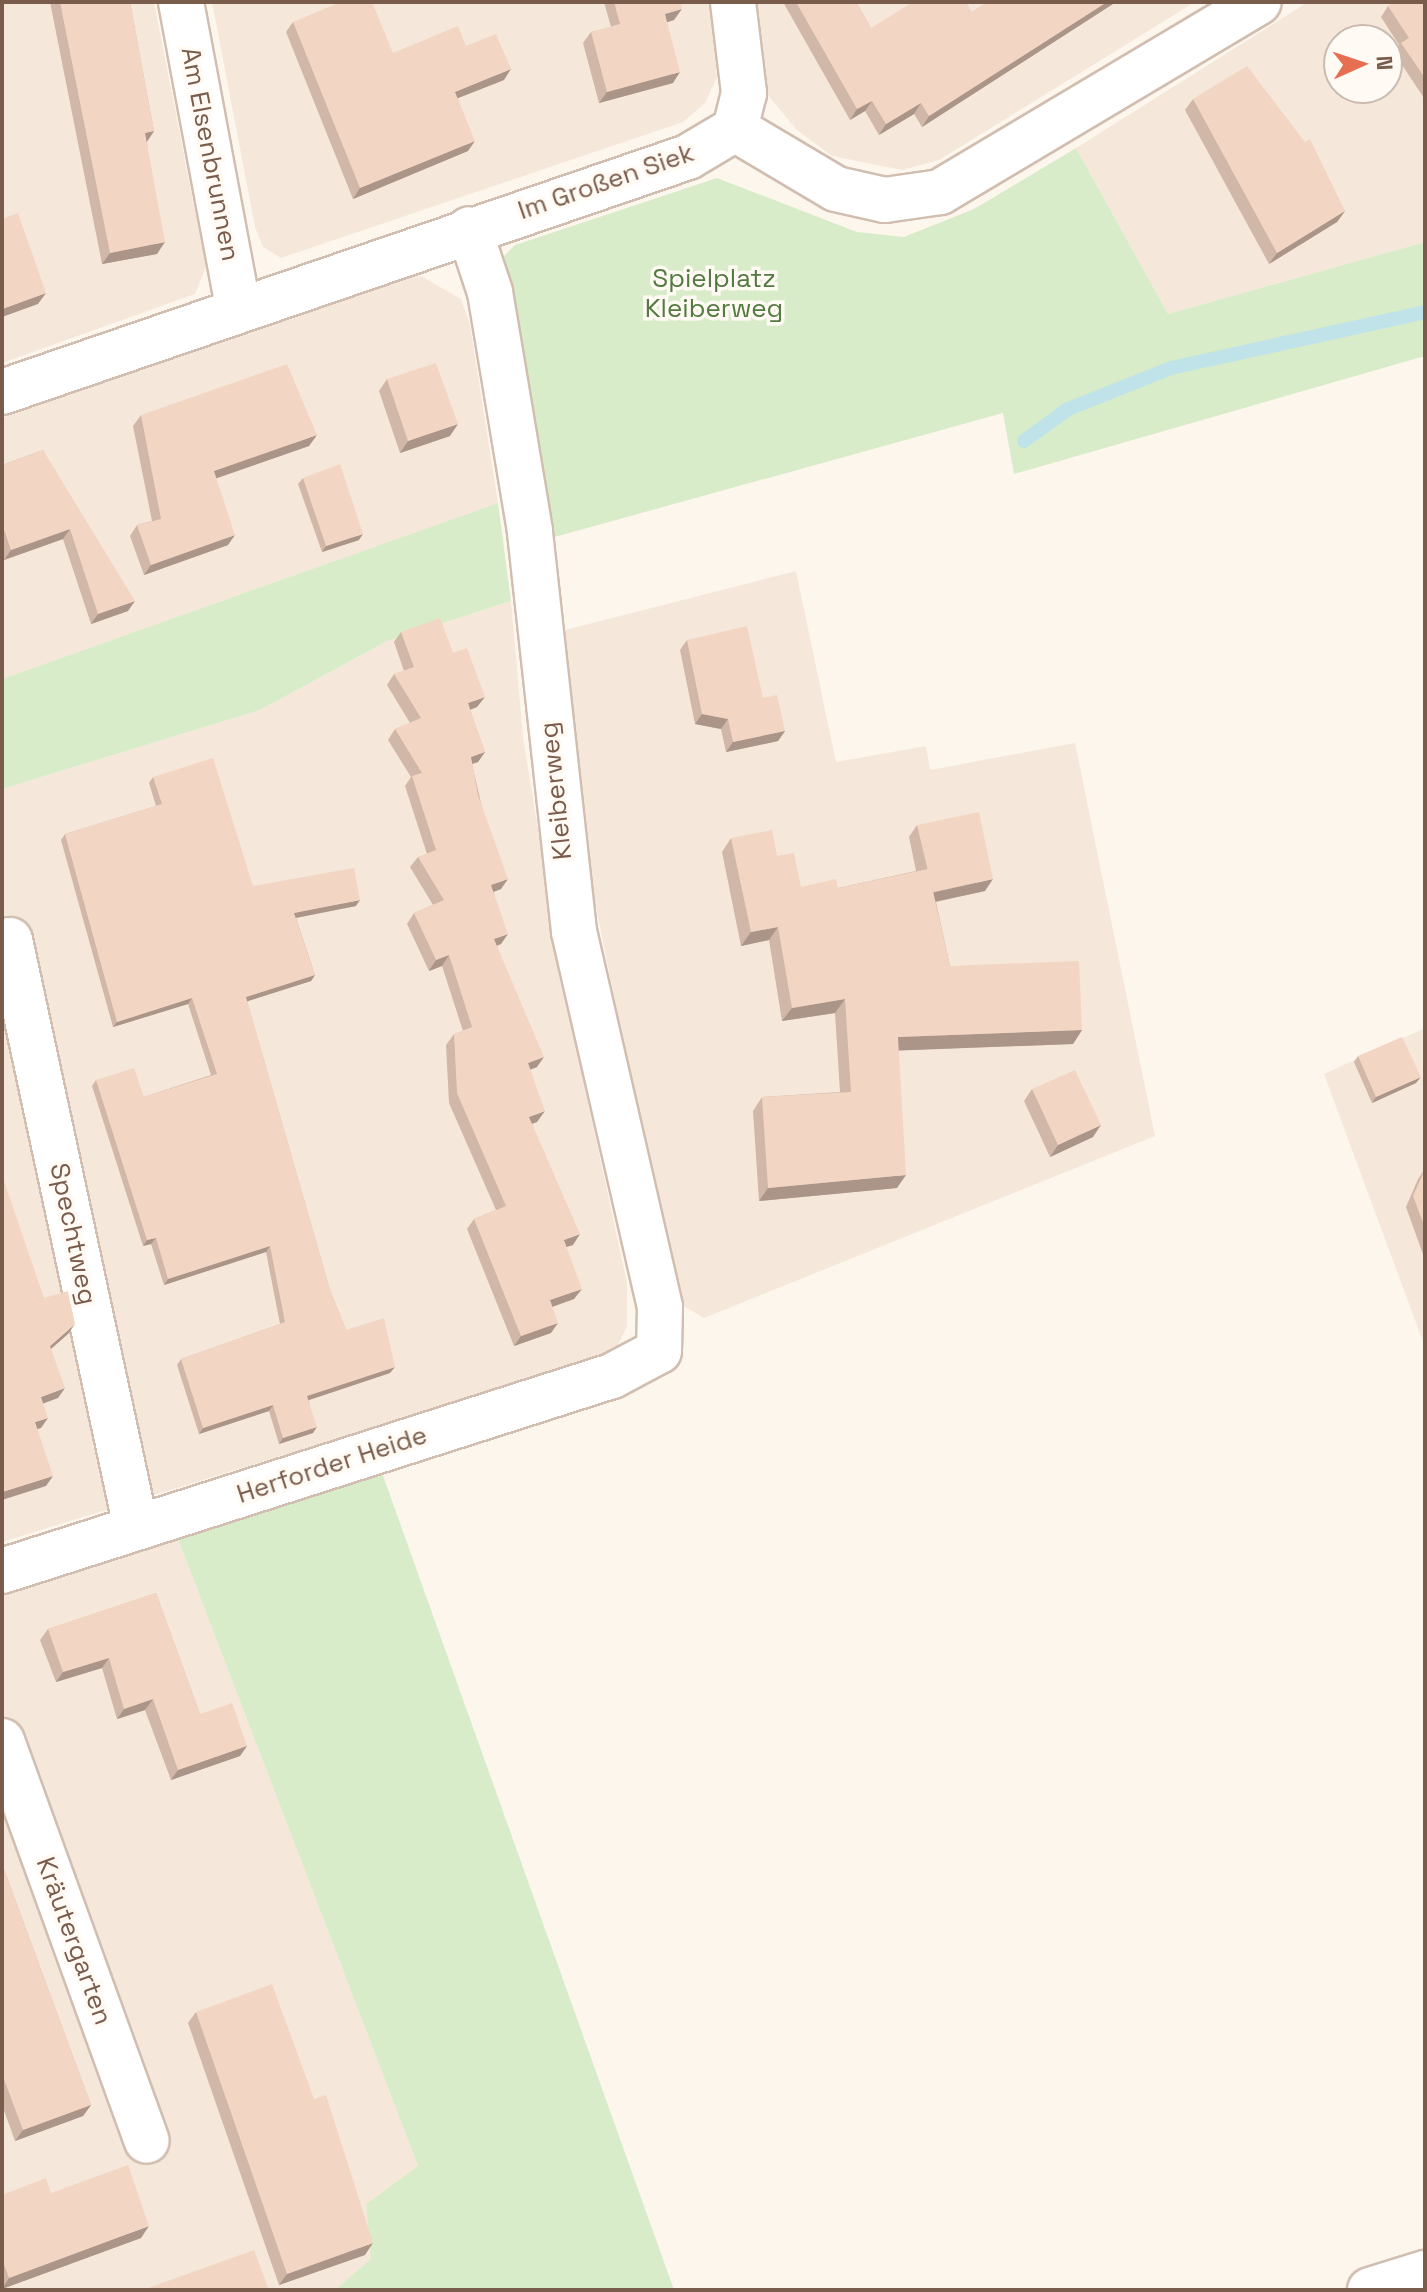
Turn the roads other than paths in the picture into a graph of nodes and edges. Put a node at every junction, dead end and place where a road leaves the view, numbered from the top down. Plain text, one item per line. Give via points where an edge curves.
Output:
1 (181, 2) edge
2 (733, 2) edge
3 (1259, 2) edge
4 (735, 129) junction
5 (469, 229) junction
6 (238, 307) junction
7 (2, 392) edge
8 (10, 940) dead end
9 (659, 1351) joint
10 (136, 1527) junction
11 (2, 1571) edge
12 (2, 1741) edge
13 (147, 2141) dead end
14 (1425, 2273) edge
15 (1370, 2290) edge

1 - 6 street, Am Elsenbrunnen
2 - 4 street via 744,93
3 - 4 street via 940,192 885,200 836,189
4 - 5 street, Im Großen Siek via 688,157
5 - 6 street, Im Großen Siek
5 - 9 street, Kleiberweg via 490,292 530,531 574,931 660,1307
6 - 7 street, Im Großen Siek
8 - 10 street, Spechtweg
9 - 10 street, Herforder Heide via 612,1376
10 - 11 street, Herforder Heide
12 - 13 street, Kräutergarten
14 - 15 street

